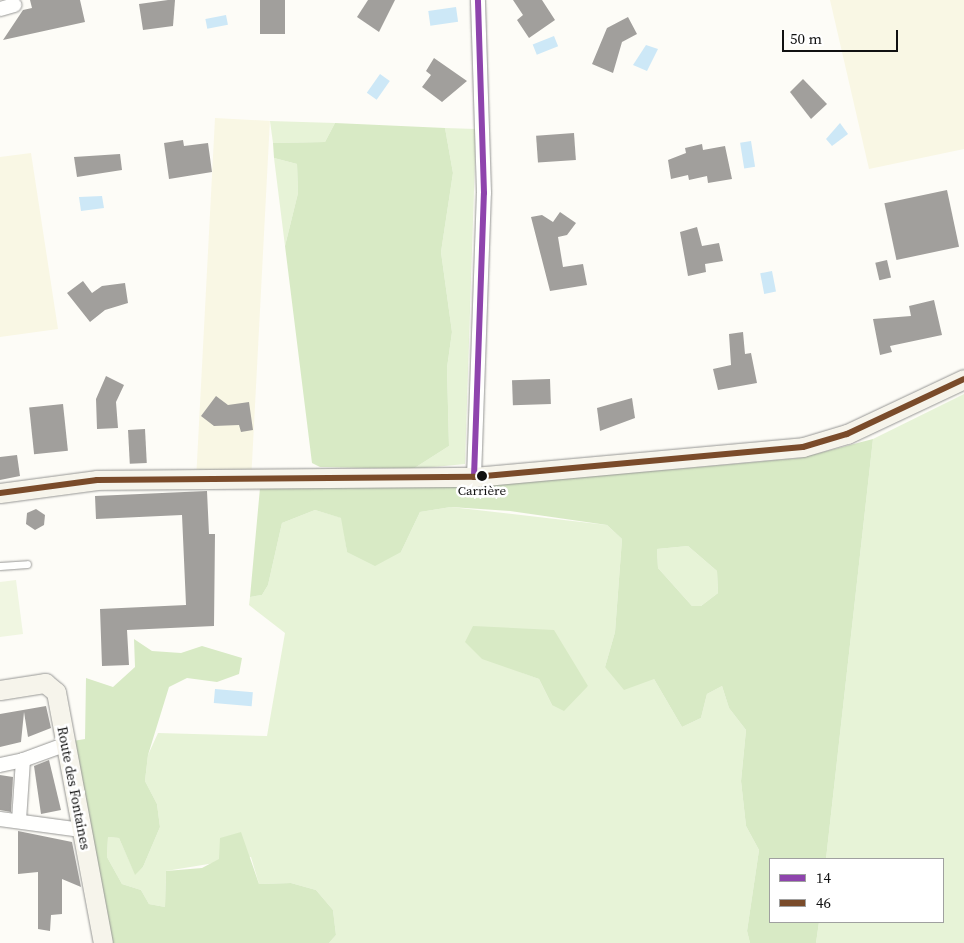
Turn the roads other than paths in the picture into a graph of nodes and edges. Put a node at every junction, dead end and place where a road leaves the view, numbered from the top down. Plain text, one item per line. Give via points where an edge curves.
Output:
1 (478, 0) edge
2 (964, 378) edge
3 (474, 477) junction
4 (0, 493) edge
5 (27, 564) dead end
6 (0, 566) edge
7 (0, 690) edge
8 (64, 745) junction
9 (23, 760) junction
10 (0, 765) edge
11 (0, 819) edge
12 (19, 821) junction
13 (81, 830) junction
14 (103, 943) edge

1 - 3 street via 484,193
2 - 3 street via 847,434 803,447
3 - 4 street via 97,480
5 - 6 lane
7 - 8 street, Route des Fontaines via 52,686
8 - 9 street
8 - 13 street, Route des Fontaines
9 - 10 street
9 - 12 street
11 - 12 street
12 - 13 street
13 - 14 street, Route des Fontaines

